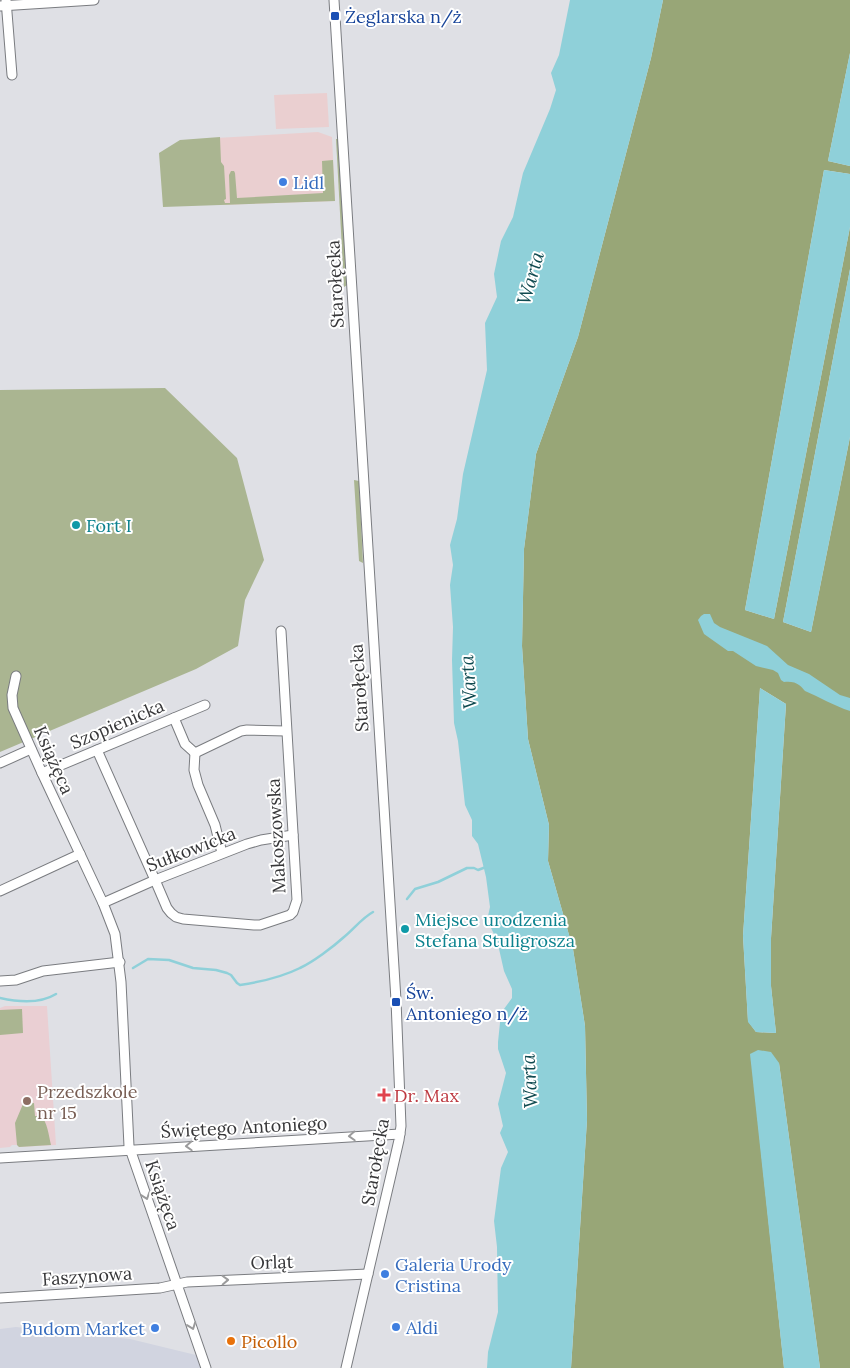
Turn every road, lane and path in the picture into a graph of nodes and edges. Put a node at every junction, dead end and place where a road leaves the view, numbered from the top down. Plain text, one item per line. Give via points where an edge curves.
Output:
1 (94, 0) edge
2 (334, 0) edge
3 (4, 4) edge
4 (12, 75) dead end
5 (281, 631) dead end
6 (16, 676) dead end
7 (205, 705) dead end
8 (174, 718) junction
9 (286, 731) junction
10 (31, 749) junction
11 (97, 750) junction
12 (195, 753) junction
13 (0, 763) edge
14 (42, 773) junction
15 (293, 835) junction
16 (222, 853) junction
17 (80, 854) junction
18 (156, 880) junction
19 (0, 891) edge
20 (103, 902) junction
21 (120, 962) junction
22 (0, 981) edge
23 (400, 1134) junction
24 (133, 1150) junction
25 (0, 1158) edge
26 (368, 1274) junction
27 (177, 1284) junction
28 (0, 1298) edge
29 (206, 1368) edge
30 (346, 1368) edge

1 - 3 street
2 - 23 street, Starołęcka via 395,991
3 - 4 street
5 - 9 street, Makoszowska
6 - 10 street, Książęca via 13,708
7 - 8 street, Szopienicka
8 - 11 street, Szopienicka
8 - 12 street via 185,744
9 - 12 street via 247,730
9 - 15 street, Makoszowska
10 - 13 street
10 - 14 street, Książęca
11 - 14 street, Szopienicka
11 - 18 street, Makoszowska
12 - 16 street via 194,770 198,785 215,825
14 - 17 street, Książęca
15 - 16 street, Sułkowicka via 261,840
15 - 18 street, Makoszowska via 297,900 294,912 266,924 176,917 169,912
16 - 18 street, Sułkowicka
17 - 19 street
17 - 20 street, Książęca
18 - 20 street, Sułkowicka
20 - 21 street, Książęca via 115,934
21 - 22 street via 42,971 16,980
21 - 24 street, Książęca via 128,1141
23 -> 24 street, Świętego Antoniego
23 - 26 street, Starołęcka
24 - 25 street, Świętego Antoniego
24 -> 27 street, Książęca
27 -> 26 street, Orląt
26 - 30 street, Starołęcka
27 - 28 street, Faszynowa via 160,1288
27 -> 29 street, Książęca

